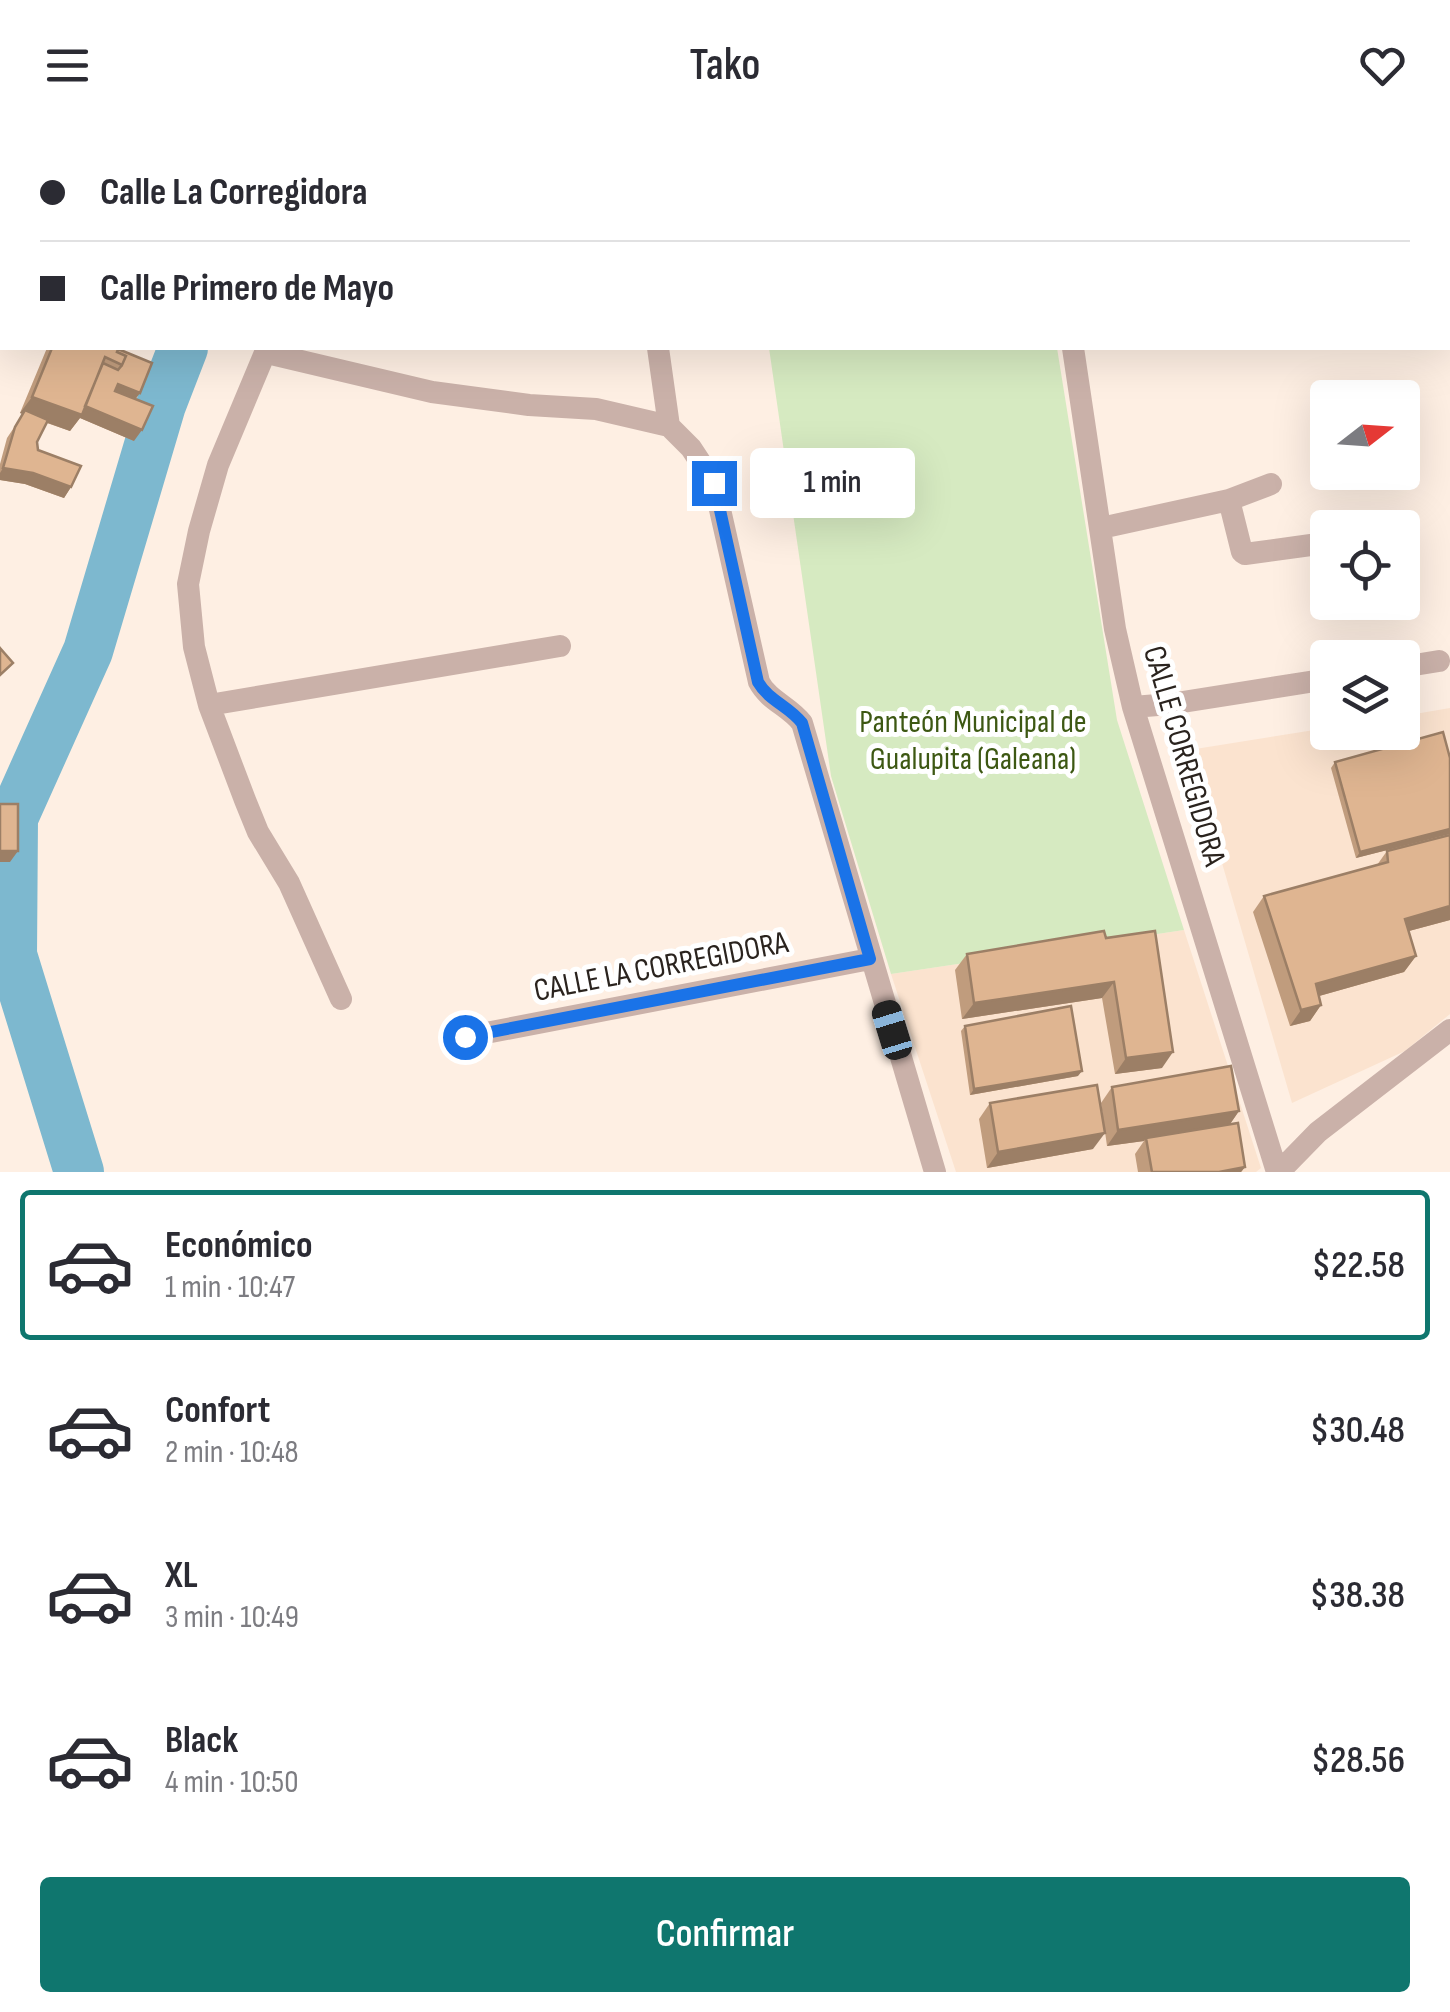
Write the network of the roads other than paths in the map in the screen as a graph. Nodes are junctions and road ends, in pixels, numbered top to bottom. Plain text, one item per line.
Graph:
1 (267, 350) edge
2 (658, 350) edge
3 (1073, 350) edge
4 (669, 426) junction
5 (1271, 484) dead end
6 (1229, 500) junction
7 (1101, 528) junction
8 (1310, 545) edge
9 (560, 646) dead end
10 (1439, 662) dead end
11 (1420, 665) edge
12 (1310, 682) edge
13 (209, 705) junction
14 (1133, 707) junction
15 (870, 959) junction
16 (341, 1000) dead end
17 (1450, 1030) edge
18 (465, 1037) dead end
19 (936, 1172) edge
20 (1278, 1172) edge

1 - 4 street
1 - 13 street
2 - 4 street
3 - 7 street, CALLE CORREGIDORA
4 - 15 street
5 - 6 street
6 - 7 street
6 - 8 street
7 - 14 street, CALLE CORREGIDORA
9 - 13 street
10 - 11 street
12 - 14 street
13 - 16 street
14 - 20 street, CALLE CORREGIDORA
15 - 18 street, CALLE LA CORREGIDORA
15 - 19 street
17 - 20 street

